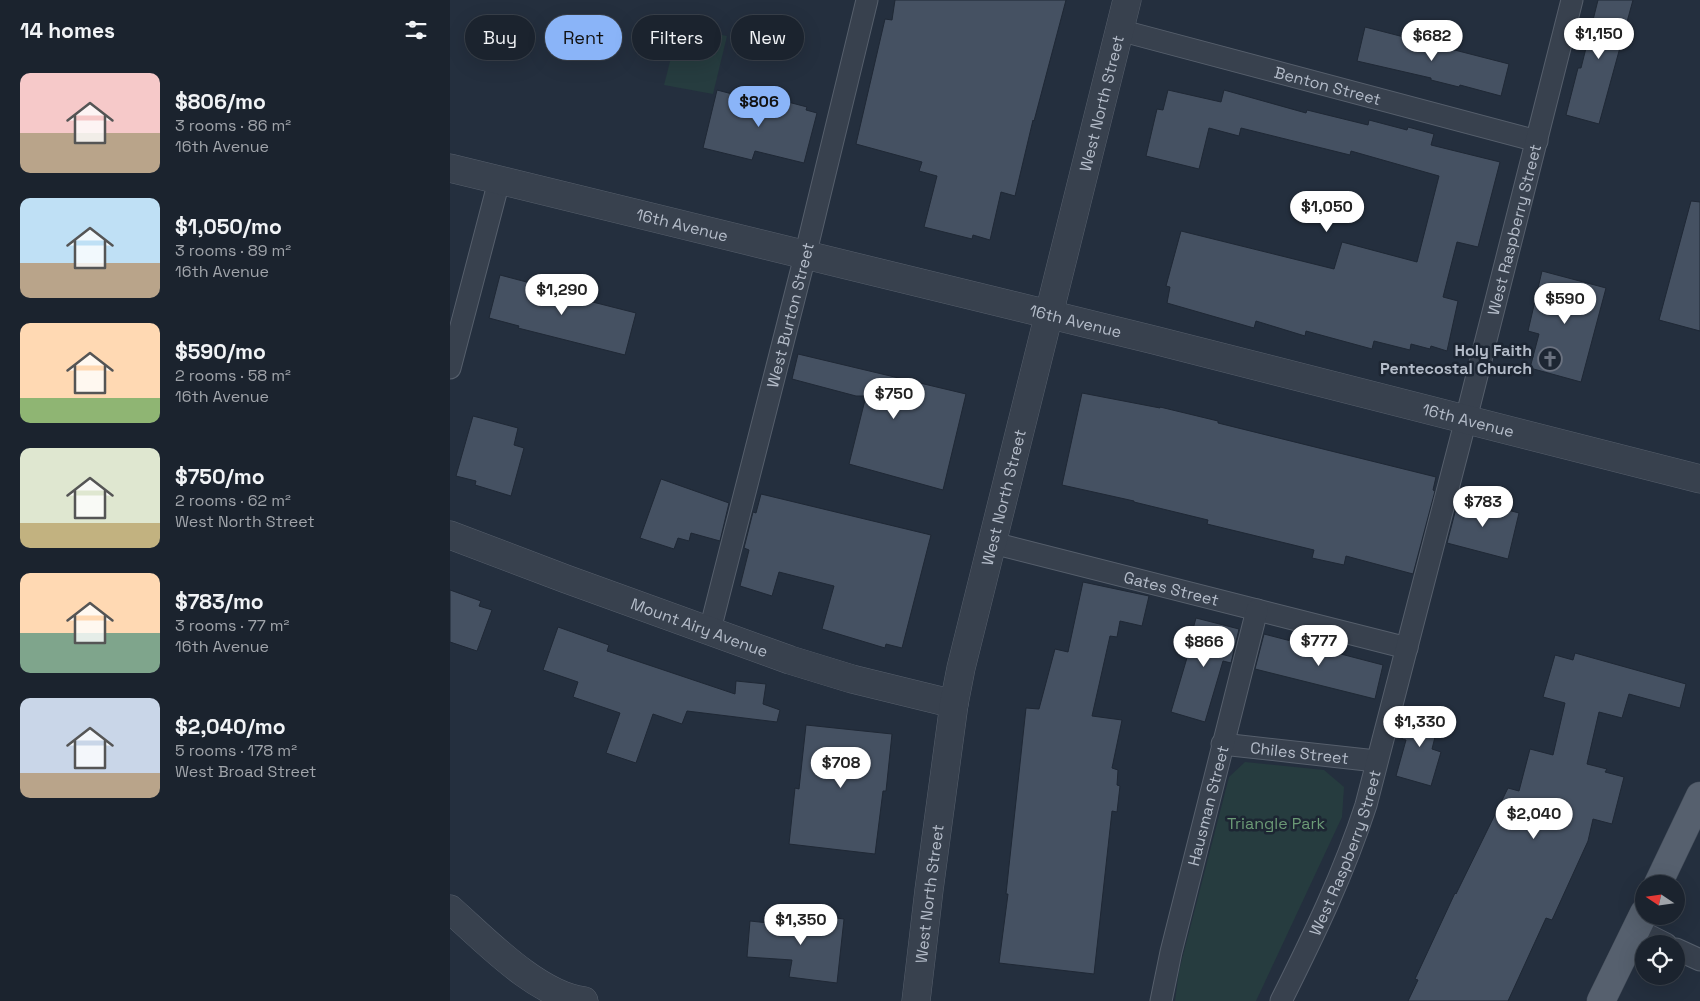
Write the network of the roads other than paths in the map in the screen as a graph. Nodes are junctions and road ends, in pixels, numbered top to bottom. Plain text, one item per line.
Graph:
1 (867, 0) edge
2 (1127, 0) edge
3 (1572, 0) edge
4 (1119, 30) junction
5 (1537, 141) junction
6 (450, 168) edge
7 (500, 181) junction
8 (805, 256) junction
9 (1049, 314) junction
10 (450, 368) edge
11 (1466, 419) junction
12 (1700, 479) edge
13 (450, 535) edge
14 (992, 543) junction
15 (1257, 610) junction
16 (710, 630) junction
17 (1407, 648) junction
18 (954, 704) junction
19 (1222, 744) junction
20 (1376, 762) junction
21 (1700, 796) edge
22 (1662, 875) edge
23 (450, 909) edge
24 (1638, 925) edge
25 (1645, 925) edge
26 (1656, 935) edge
27 (1685, 953) edge
28 (1700, 960) edge
29 (529, 978) junction
30 (547, 1001) edge
31 (584, 1001) edge
32 (916, 1001) edge
33 (1161, 1001) edge
34 (1281, 1001) edge
35 (1601, 1001) edge

1 - 8 lane, West Burton Street
2 - 4 street, West North Street
3 - 5 lane, West Raspberry Street
4 - 5 lane, Benton Street
4 - 9 street, West North Street
5 - 11 lane, West Raspberry Street
6 - 7 street, 16th Avenue
7 - 8 street, 16th Avenue
7 - 10 lane
8 - 9 street, 16th Avenue
8 - 16 lane, West Burton Street
9 - 11 street, 16th Avenue
9 - 14 street, West North Street
11 - 12 street, 16th Avenue
11 - 17 lane, West Raspberry Street
13 - 16 street, Mount Airy Avenue
14 - 15 lane, Gates Street
14 - 18 street, West North Street
15 - 17 lane, Gates Street
15 - 19 lane, Hausman Street
16 - 18 street, Mount Airy Avenue
17 - 20 lane, West Raspberry Street
18 - 32 street, West North Street
19 - 20 lane, Chiles Street
19 - 33 lane, Hausman Street
20 - 34 lane, West Raspberry Street
21 - 22 main road
23 - 29 street
24 - 35 main road
25 - 26 lane
27 - 28 lane
29 - 30 lane
29 - 31 street

